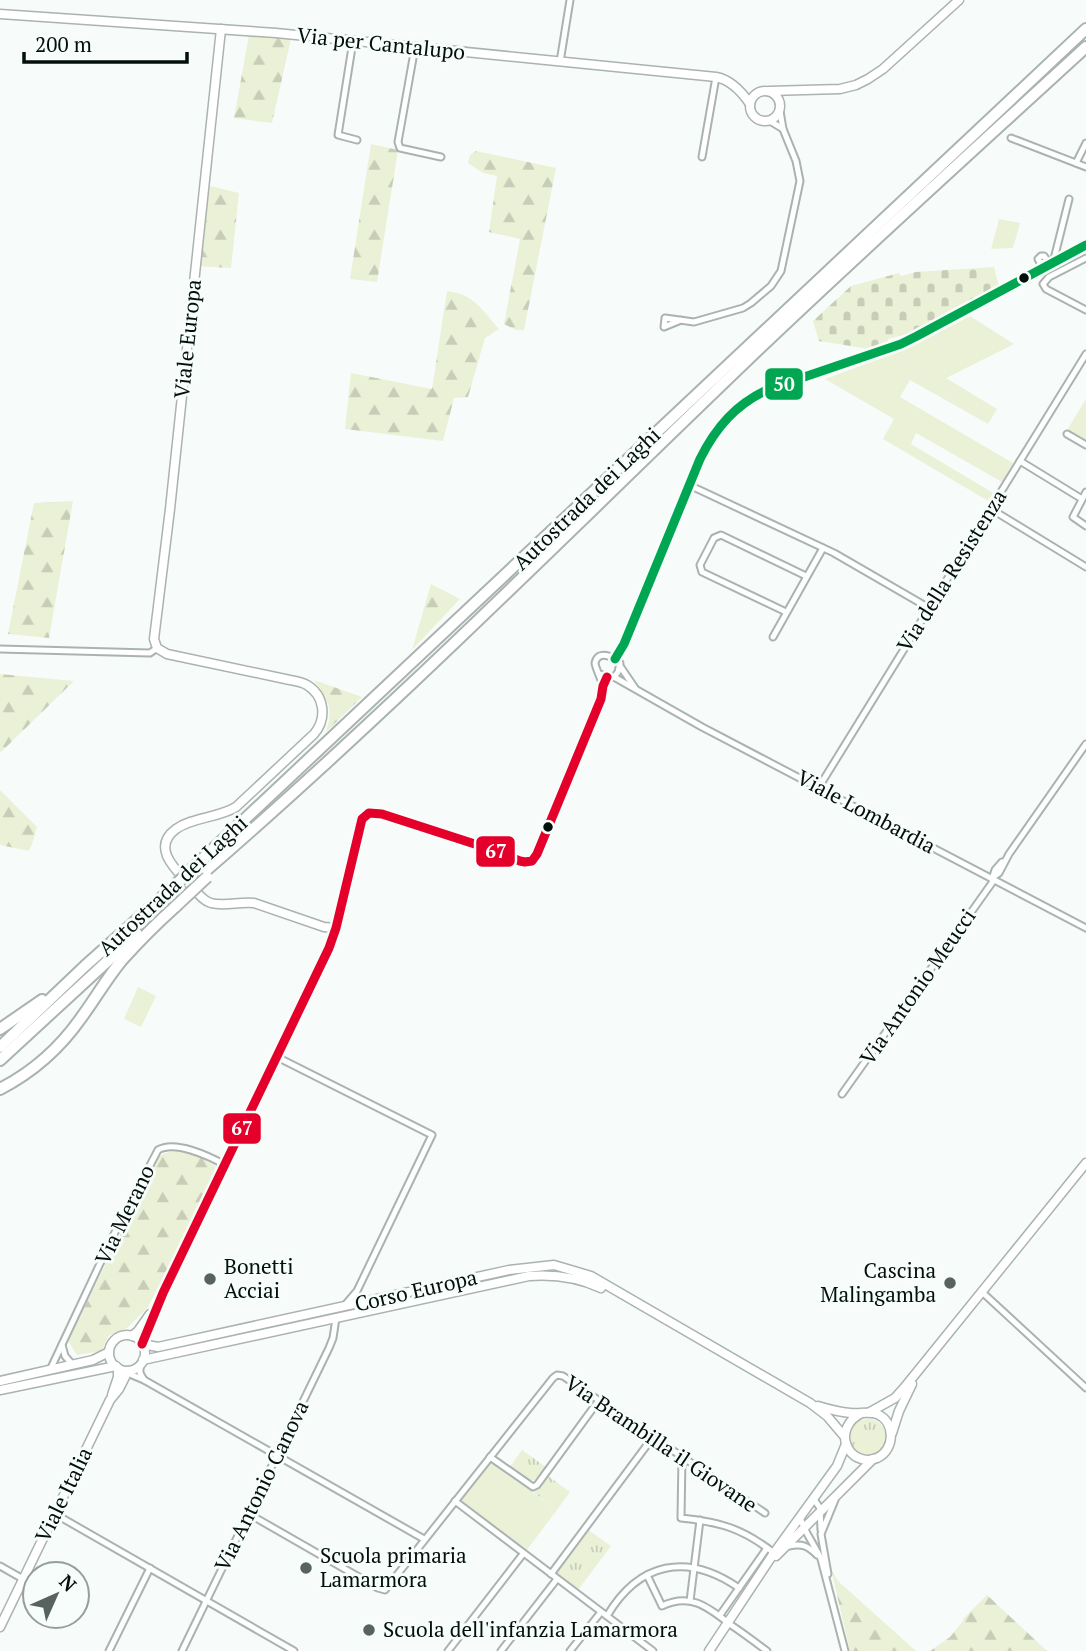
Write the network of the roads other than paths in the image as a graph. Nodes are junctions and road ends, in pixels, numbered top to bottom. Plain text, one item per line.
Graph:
1 (570, 0) edge
2 (959, 0) edge
3 (0, 14) edge
4 (221, 29) junction
5 (1086, 29) edge
6 (353, 41) junction
7 (415, 47) junction
8 (1086, 47) edge
9 (559, 62) junction
10 (716, 77) junction
11 (788, 90) junction
12 (769, 91) junction
13 (743, 94) junction
14 (755, 94) junction
15 (750, 104) junction
16 (780, 108) junction
17 (770, 121) junction
18 (783, 129) junction
19 (1011, 138) dead end
20 (357, 140) dead end
21 (1086, 142) edge
22 (441, 157) dead end
23 (702, 158) dead end
24 (1076, 163) junction
25 (1086, 167) edge
26 (1069, 200) dead end
27 (1086, 245) edge
28 (1086, 258) edge
29 (1050, 260) junction
30 (1042, 265) junction
31 (1086, 310) edge
32 (681, 320) dead end
33 (1086, 354) edge
34 (1067, 434) dead end
35 (1086, 445) edge
36 (1020, 461) junction
37 (689, 485) junction
38 (1086, 492) edge
39 (1082, 499) junction
40 (991, 509) junction
41 (1086, 526) edge
42 (823, 548) junction
43 (1086, 567) edge
44 (806, 576) junction
45 (929, 608) junction
46 (786, 612) junction
47 (773, 637) dead end
48 (158, 648) junction
49 (0, 649) edge
50 (619, 662) junction
51 (600, 674) junction
52 (611, 677) junction
53 (603, 686) junction
54 (645, 696) junction
55 (1086, 744) edge
56 (819, 788) junction
57 (202, 872) junction
58 (993, 879) junction
59 (172, 900) junction
60 (336, 928) junction
61 (1086, 928) edge
62 (85, 966) junction
63 (0, 1029) edge
64 (0, 1047) edge
65 (277, 1056) junction
66 (0, 1060) edge
67 (0, 1089) edge
68 (842, 1094) dead end
69 (1086, 1163) edge
70 (225, 1165) junction
71 (982, 1292) junction
72 (163, 1293) junction
73 (343, 1307) junction
74 (336, 1318) junction
75 (678, 1327) junction
76 (132, 1336) junction
77 (142, 1344) junction
78 (62, 1345) junction
79 (109, 1352) junction
80 (142, 1362) junction
81 (72, 1364) junction
82 (117, 1367) junction
83 (50, 1370) junction
84 (128, 1371) junction
85 (918, 1372) junction
86 (144, 1380) junction
87 (0, 1381) edge
88 (1086, 1388) edge
89 (0, 1390) edge
90 (110, 1400) junction
91 (599, 1401) junction
92 (810, 1403) junction
93 (866, 1413) junction
94 (891, 1435) junction
95 (653, 1437) junction
96 (845, 1440) junction
97 (276, 1456) junction
98 (490, 1457) junction
99 (682, 1457) junction
100 (873, 1459) junction
101 (837, 1496) junction
102 (813, 1498) junction
103 (455, 1501) junction
104 (765, 1513) dead end
105 (820, 1513) junction
106 (55, 1514) junction
107 (250, 1514) junction
108 (800, 1516) junction
109 (700, 1520) junction
110 (805, 1528) junction
111 (821, 1534) junction
112 (424, 1539) junction
113 (786, 1546) junction
114 (770, 1550) junction
115 (523, 1554) junction
116 (821, 1559) junction
117 (32, 1560) edge
118 (0, 1566) edge
119 (693, 1567) junction
120 (764, 1567) junction
121 (150, 1569) junction
122 (551, 1574) junction
123 (647, 1575) junction
124 (21, 1578) edge
125 (557, 1579) junction
126 (21, 1583) edge
127 (738, 1588) junction
128 (206, 1601) junction
129 (690, 1601) junction
130 (834, 1608) junction
131 (601, 1612) junction
132 (720, 1615) junction
133 (607, 1616) junction
134 (728, 1622) junction
135 (0, 1627) edge
136 (645, 1649) edge
137 (109, 1651) edge
138 (182, 1651) edge
139 (295, 1651) edge
140 (448, 1651) edge
141 (501, 1651) edge
142 (570, 1651) edge
143 (653, 1651) edge
144 (709, 1651) edge
145 (767, 1651) edge
146 (845, 1651) edge

1 - 9 street
2 - 11 street
3 - 4 street, Via per Cantalupo
4 - 6 street, Via per Cantalupo
4 - 48 street, Viale Europa
5 - 57 highway, Autostrada dei Laghi
6 - 7 street, Via per Cantalupo
6 - 20 street
7 - 9 street, Via per Cantalupo
7 - 22 street
8 - 57 highway, Autostrada dei Laghi
9 - 10 street, Via per Cantalupo
10 - 13 street, Via per Cantalupo
10 - 23 street
11 - 12 street
11 - 16 street
12 - 14 street
12 - 16 street
13 - 14 street
13 - 15 street
14 - 15 street
15 - 17 street
16 - 17 street
16 - 18 street
17 - 18 street
18 - 32 street
19 - 24 street
21 - 24 street
24 - 25 street
26 - 29 street
27 - 29 street
28 - 31 street
29 - 30 street
29 - 30 street
30 - 37 street
33 - 36 street, Via della Resistenza
34 - 35 street
36 - 39 street
36 - 40 street, Via della Resistenza
37 - 42 street
37 - 50 street
38 - 39 street
39 - 41 street
40 - 43 street
40 - 45 street, Via della Resistenza
42 - 44 street
42 - 45 street
44 - 46 street
44 - 46 street
45 - 56 street, Via della Resistenza
46 - 47 street
48 - 49 street
48 - 60 street
50 - 51 street
50 - 52 street
50 - 54 street
51 - 52 street
51 - 53 street
52 - 53 street
52 - 54 street, Viale Lombardia
53 - 60 street
54 - 56 street, Viale Lombardia
55 - 58 street, Via Antonio Meucci
56 - 58 street, Viale Lombardia
57 - 59 highway, Autostrada dei Laghi, bridge
57 - 59 highway, bridge
58 - 61 street, Viale Lombardia
58 - 68 street, Via Antonio Meucci
59 - 62 highway, Autostrada dei Laghi
59 - 66 highway
59 - 67 highway
60 - 65 street
62 - 63 highway
62 - 64 highway
65 - 70 street
65 - 73 street
69 - 71 street
70 - 72 street
70 - 78 street, Via Merano
71 - 85 street
71 - 88 street
72 - 76 street
72 - 77 street
73 - 75 street, Corso Europa
73 - 77 street, Corso Europa
74 - 75 street, Corso Europa
74 - 80 street, Corso Europa
74 - 97 street, Via Antonio Canova
75 - 92 street, Corso Europa
76 - 77 street
76 - 79 street
77 - 80 street
78 - 81 street
78 - 83 street, Via Merano
79 - 81 street
79 - 82 street
80 - 84 street
80 - 86 street
81 - 83 street
82 - 84 street
82 - 89 street
82 - 90 street, Viale Italia
83 - 87 street
84 - 86 street
84 - 90 street, Viale Italia
85 - 93 street
85 - 94 street
86 - 97 street
90 - 106 street, Viale Italia
91 - 95 street, Via Brambilla il Giovane
91 - 98 street, Via Brambilla il Giovane
91 - 98 street
92 - 93 street, Corso Europa
92 - 96 street, Corso Europa
93 - 94 street
93 - 96 street
94 - 100 street
95 - 99 street, Via Brambilla il Giovane
95 - 122 street
96 - 100 street
96 - 102 street
97 - 107 street, Via Antonio Canova
97 - 112 street
98 - 103 street
99 - 104 street, Via Brambilla il Giovane
99 - 109 street
100 - 101 street
101 - 105 street
101 - 111 street
102 - 105 street
102 - 108 street
103 - 112 street
103 - 115 street
105 - 110 street
105 - 111 street
106 - 117 street, Viale Italia
106 - 121 street
107 - 112 street
107 - 128 street, Via Antonio Canova
108 - 110 street
108 - 114 street
109 - 114 street
109 - 119 street
110 - 113 street
110 - 116 street
111 - 130 street
113 - 116 street
113 - 120 street
114 - 120 street
114 - 127 street
115 - 122 street
115 - 140 street
116 - 130 street
118 - 124 street
119 - 123 street
119 - 127 street
119 - 129 street
120 - 134 street
121 - 128 street
121 - 137 street
122 - 125 street
123 - 129 street
123 - 133 street
125 - 131 street
125 - 141 street
126 - 135 street, Viale Italia
127 - 132 street
128 - 138 street, Via Antonio Canova
128 - 139 street
129 - 132 street
130 - 146 street
131 - 133 street
131 - 142 street
132 - 134 street
133 - 136 street
134 - 144 street
134 - 145 street
136 - 143 street

